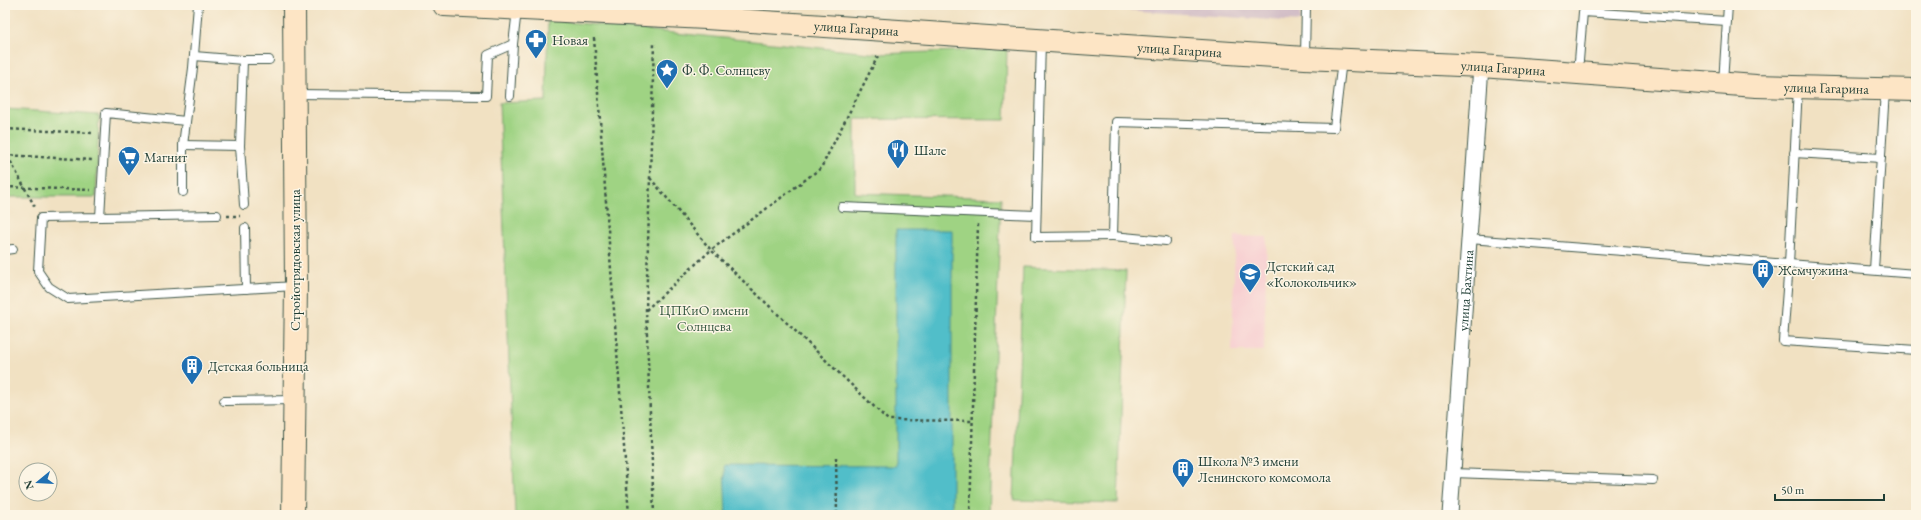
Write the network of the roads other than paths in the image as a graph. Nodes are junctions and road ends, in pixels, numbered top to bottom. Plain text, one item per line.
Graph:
1 (198, 5) edge
2 (294, 5) edge
3 (444, 5) edge
4 (1306, 5) edge
5 (1728, 5) edge
6 (517, 9) junction
7 (587, 9) edge
8 (1583, 9) edge
9 (1727, 21) junction
10 (1040, 41) junction
11 (513, 44) junction
12 (194, 56) junction
13 (1305, 58) junction
14 (243, 60) junction
15 (270, 60) dead end
16 (1342, 60) junction
17 (1481, 66) junction
18 (1578, 73) junction
19 (1723, 84) junction
20 (1798, 87) junction
21 (1885, 89) junction
22 (1916, 90) edge
23 (294, 94) junction
24 (510, 96) dead end
25 (186, 121) junction
26 (183, 145) junction
27 (240, 146) junction
28 (1794, 153) junction
29 (1881, 158) junction
30 (183, 192) dead end
31 (244, 205) dead end
32 (842, 207) dead end
33 (216, 215) road end
34 (1036, 215) junction
35 (100, 217) junction
36 (245, 228) dead end
37 (1113, 236) junction
38 (1469, 239) junction
39 (1166, 241) dead end
40 (1789, 264) junction
41 (1874, 270) junction
42 (1916, 274) edge
43 (296, 286) junction
44 (246, 289) junction
45 (1916, 350) edge
46 (295, 400) junction
47 (224, 401) dead end
48 (1453, 473) junction
49 (1653, 480) dead end
50 (293, 515) edge
51 (1450, 515) edge

1 - 12 lane
2 - 23 main road, Стройотрядовская улица
3 - 6 main road, улица Гагарина
4 - 13 lane
5 - 9 lane
6 - 7 main road, улица Гагарина
6 - 11 lane
7 - 10 main road, улица Гагарина
8 - 9 lane
8 - 18 lane
9 - 19 lane
10 - 13 main road, улица Гагарина
10 - 34 lane
11 - 23 lane
11 - 24 lane
12 - 14 lane
12 - 25 lane
13 - 16 main road, улица Гагарина
14 - 15 lane
14 - 27 lane
16 - 17 main road, улица Гагарина
16 - 37 lane
17 - 18 main road, улица Гагарина
17 - 38 street, улица Бахтина
18 - 19 main road, улица Гагарина
19 - 20 main road, улица Гагарина
20 - 21 main road, улица Гагарина
20 - 28 lane
21 - 22 main road, улица Гагарина
21 - 29 lane
23 - 43 main road, Стройотрядовская улица
25 - 26 lane
25 - 35 lane
26 - 27 lane
26 - 30 lane
27 - 31 lane
28 - 29 lane
28 - 40 lane
29 - 41 lane
32 - 34 lane
33 - 35 lane
34 - 37 lane
35 - 44 lane
36 - 44 lane
37 - 39 lane
38 - 40 lane
38 - 48 street, улица Бахтина
40 - 41 lane
40 - 45 lane
41 - 42 lane
43 - 44 lane
43 - 46 main road, Стройотрядовская улица
46 - 47 lane
46 - 50 main road, Стройотрядовская улица
48 - 49 lane
48 - 51 street, улица Бахтина

